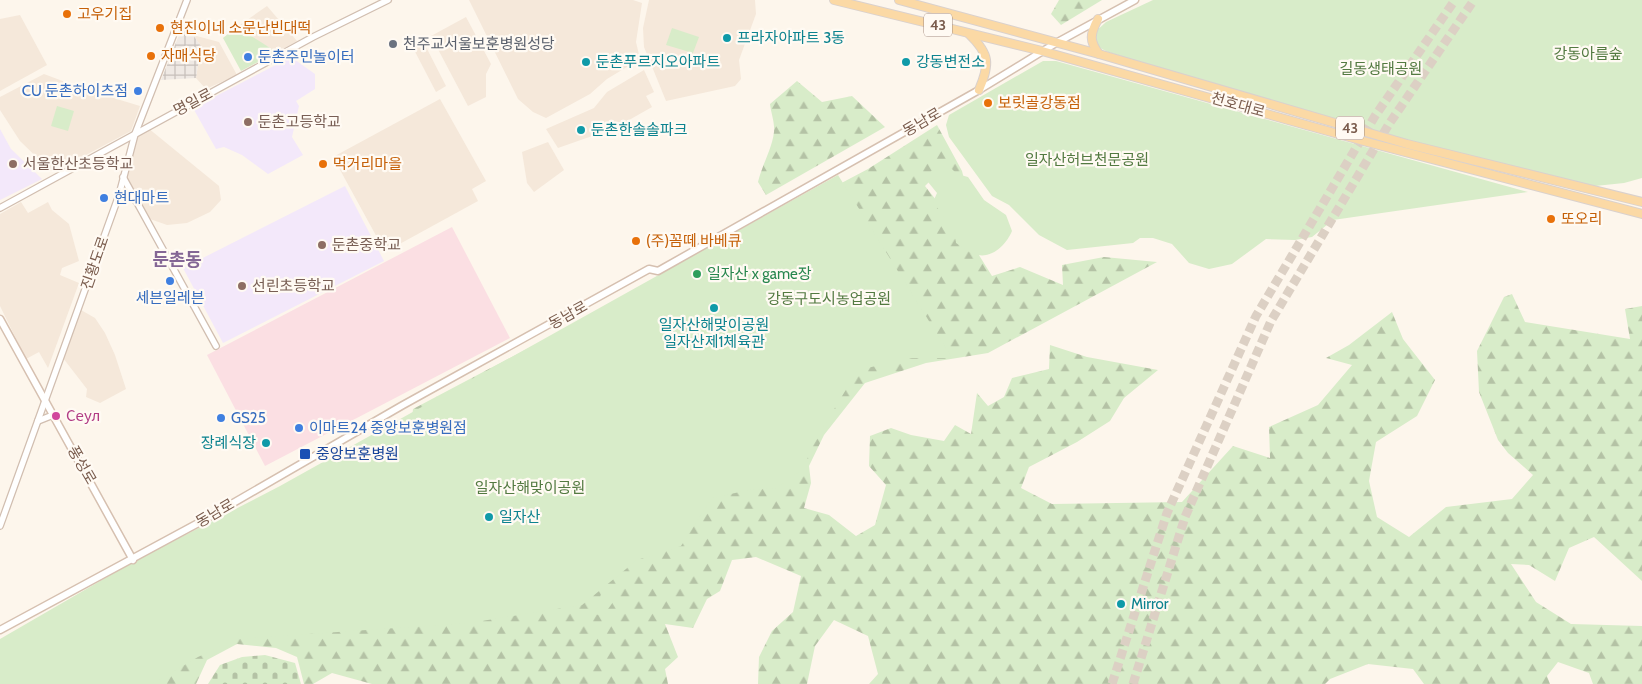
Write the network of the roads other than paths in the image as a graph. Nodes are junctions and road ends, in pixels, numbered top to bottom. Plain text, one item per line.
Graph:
1 (187, 0) edge
2 (388, 0) edge
3 (834, 0) edge
4 (899, 0) edge
5 (1135, 0) edge
6 (1098, 19) junction
7 (968, 32) junction
8 (1056, 43) junction
9 (1042, 51) junction
10 (1099, 54) junction
11 (979, 90) junction
12 (135, 134) junction
13 (123, 176) junction
14 (119, 195) junction
15 (1642, 202) edge
16 (140, 204) junction
17 (0, 208) edge
18 (1642, 214) edge
19 (0, 319) edge
20 (216, 346) dead end
21 (46, 403) junction
22 (53, 416) junction
23 (38, 421) junction
24 (0, 526) edge
25 (133, 560) junction
26 (0, 630) edge

1 - 12 street, 진황도로
2 - 12 street, 명일로
3 - 7 main road, 천호대로 / 43
4 - 8 main road, 천호대로 / 43
5 - 6 main road, 동남로
6 - 8 main road, 동남로
6 - 10 main road
7 - 9 main road, 천호대로 / 43
7 - 11 main road
8 - 9 main road, 동남로
8 - 10 main road, 천호대로 / 43
9 - 11 main road, 동남로
9 - 18 main road, 천호대로 / 43
10 - 15 main road, 천호대로 / 43
11 - 25 main road, 동남로
12 - 13 street, 진황도로
12 - 17 street, 명일로
13 - 14 street, 진황도로
13 - 16 street
14 - 16 street
14 - 21 street, 진황도로
16 - 20 street
19 - 21 main road, 풍성로
21 - 22 main road, 풍성로
21 - 23 street, 진황도로
22 - 23 street
22 - 25 main road, 풍성로
23 - 24 street, 진황도로
25 - 26 main road, 동남로

